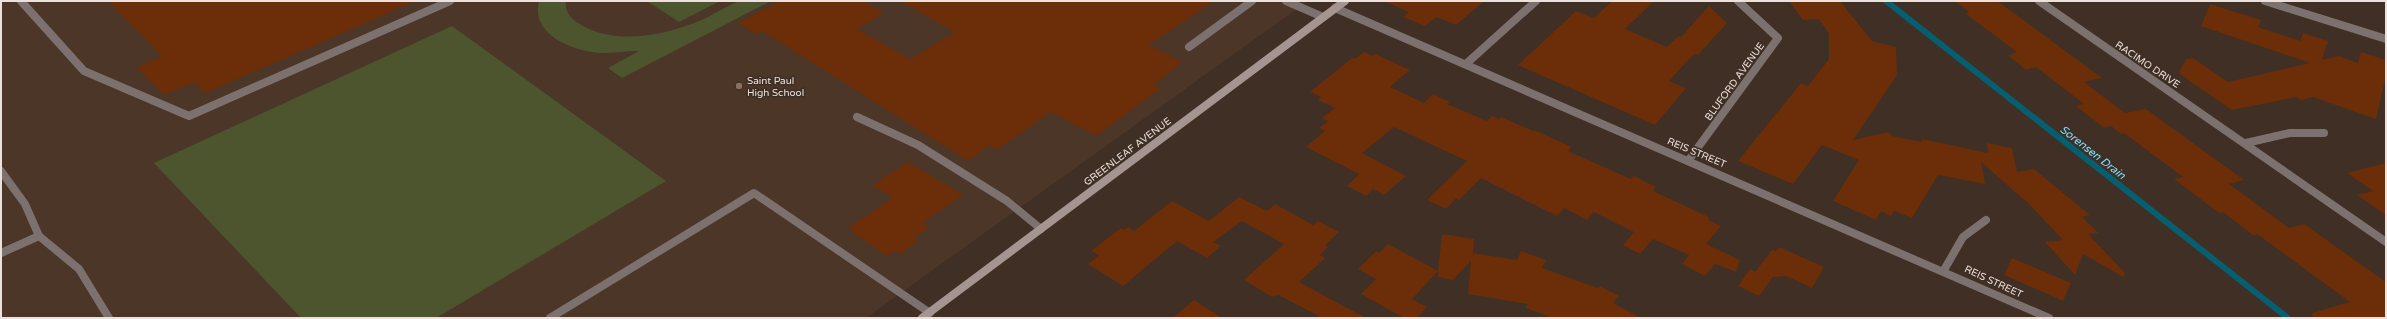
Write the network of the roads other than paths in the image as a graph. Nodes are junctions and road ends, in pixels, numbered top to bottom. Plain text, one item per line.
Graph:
1 (21, 1) edge
2 (450, 1) edge
3 (1252, 1) edge
4 (1286, 1) edge
5 (1345, 1) edge
6 (1536, 1) edge
7 (1738, 1) edge
8 (2039, 1) edge
9 (2265, 1) edge
10 (1335, 8) junction
11 (1323, 17) junction
12 (2386, 38) edge
13 (1188, 47) dead end
14 (1467, 63) junction
15 (857, 117) dead end
16 (2324, 133) dead end
17 (2246, 143) junction
18 (1688, 161) junction
19 (1, 171) edge
20 (1986, 220) dead end
21 (1041, 229) junction
22 (39, 236) junction
23 (2386, 242) edge
24 (1, 253) edge
25 (1944, 270) junction
26 (926, 315) edge
27 (109, 318) edge
28 (550, 318) edge
29 (2049, 318) edge

1 - 2 street
3 - 13 street
4 - 11 street
5 - 10 main road, GREENLEAF AVENUE
6 - 14 street
7 - 18 street, BLUFORD AVENUE
8 - 17 street, RACIMO DRIVE
9 - 12 street
10 - 11 main road, GREENLEAF AVENUE
10 - 14 street, REIS STREET
11 - 21 main road, GREENLEAF AVENUE
14 - 18 street, REIS STREET
15 - 21 street
16 - 17 street
17 - 23 street, RACIMO DRIVE
18 - 25 street, REIS STREET
19 - 22 street
20 - 25 street
21 - 26 main road, GREENLEAF AVENUE
22 - 24 street
22 - 27 street
25 - 29 street, REIS STREET
26 - 28 street

